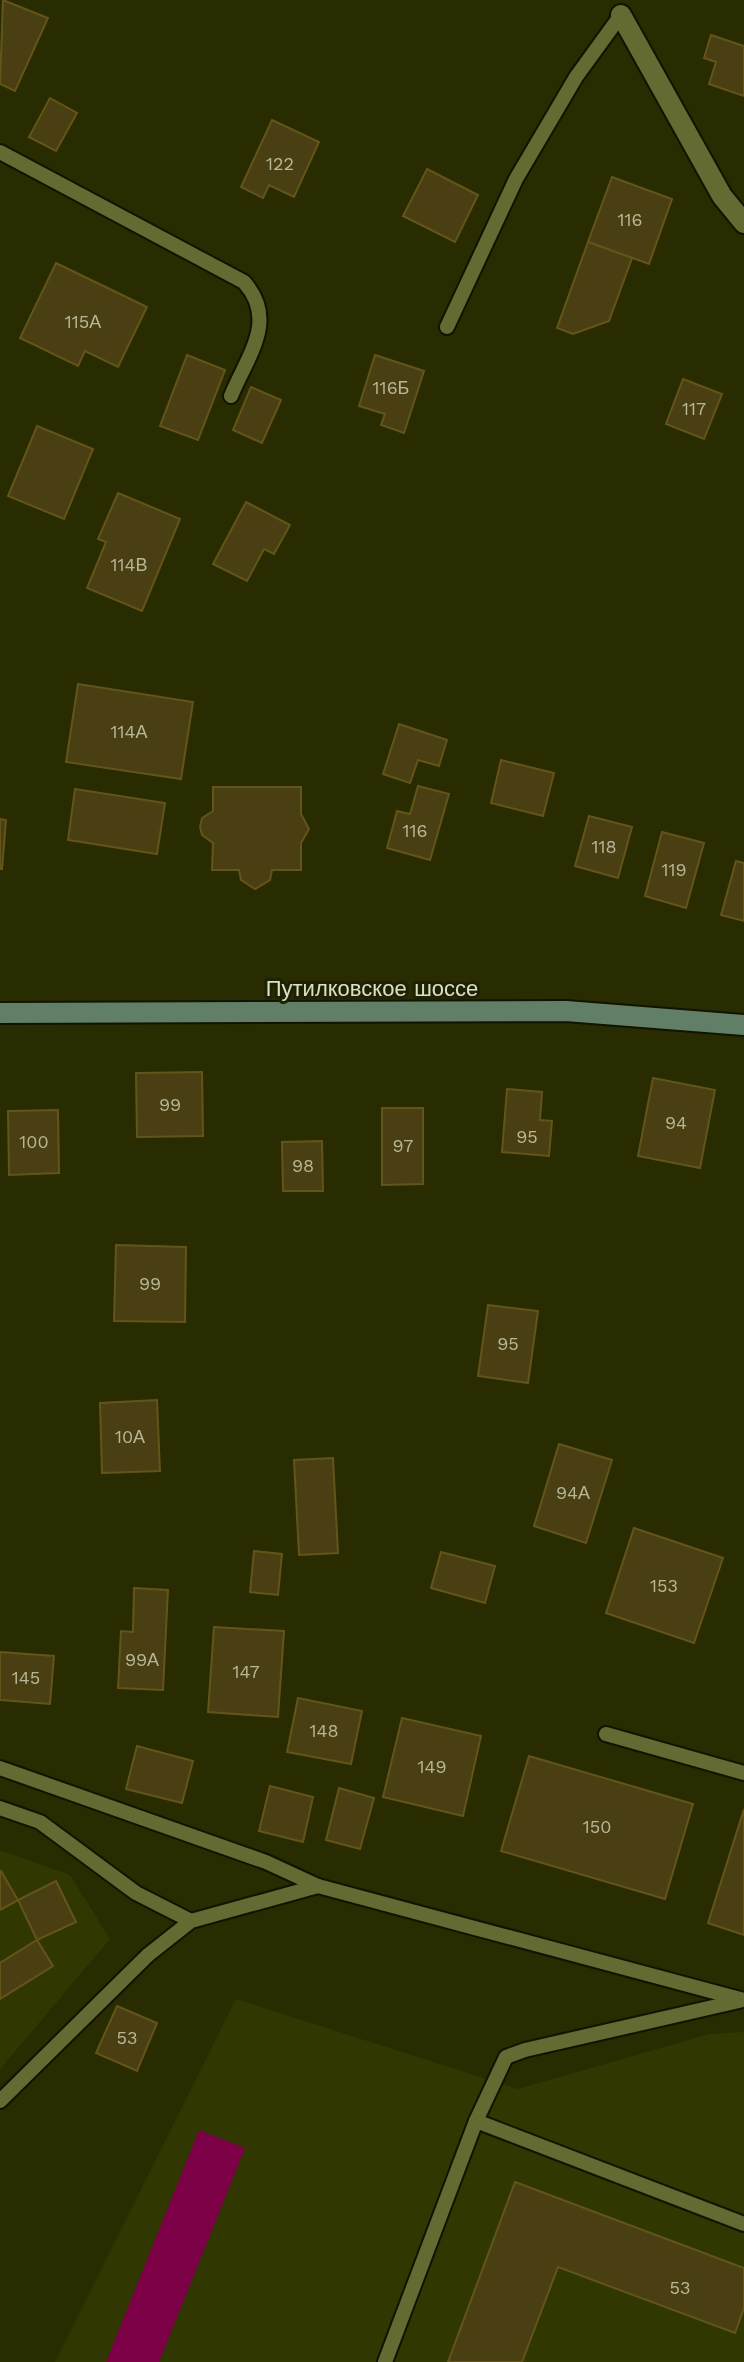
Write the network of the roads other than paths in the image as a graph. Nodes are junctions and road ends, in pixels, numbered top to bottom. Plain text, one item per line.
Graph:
1 (621, 15) joint
2 (0, 152) edge
3 (744, 223) edge
4 (447, 327) dead end
5 (231, 396) dead end
6 (0, 1013) edge
7 (744, 1025) edge
8 (606, 1734) dead end
9 (0, 1768) edge
10 (744, 1773) edge
11 (0, 1808) edge
12 (318, 1886) junction
13 (191, 1921) junction
14 (744, 2000) edge
15 (0, 2101) edge
16 (476, 2121) junction
17 (744, 2224) edge
18 (385, 2362) edge

1 - 3 street
1 - 4 lane
2 - 5 lane
6 - 7 main road, Путилковское шоссе
8 - 10 lane
9 - 12 lane
11 - 13 lane
12 - 13 lane
12 - 14 lane
13 - 15 lane
14 - 16 lane
16 - 17 lane
16 - 18 lane

